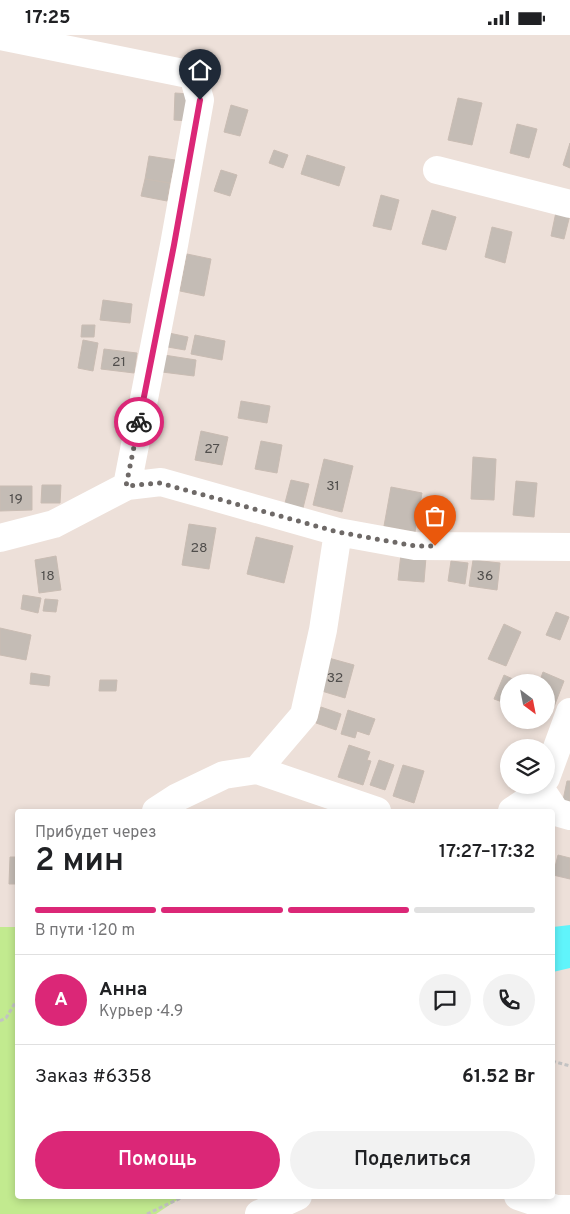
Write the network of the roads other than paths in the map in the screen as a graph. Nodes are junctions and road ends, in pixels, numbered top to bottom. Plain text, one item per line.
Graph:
1 (0, 37) edge
2 (436, 170) dead end
3 (570, 204) edge
4 (126, 486) junction
5 (338, 532) junction
6 (0, 538) edge
7 (570, 547) edge
8 (570, 712) edge
9 (555, 754) edge
10 (257, 770) junction
11 (532, 794) edge
12 (548, 794) edge
13 (159, 809) edge
14 (371, 809) edge
15 (514, 809) edge
16 (555, 809) edge
17 (555, 810) edge
18 (570, 816) edge
19 (292, 1199) edge
20 (527, 1199) edge
21 (570, 1209) edge
22 (259, 1214) edge

1 - 4 street
2 - 3 street
4 - 5 street
4 - 6 street
5 - 7 street
5 - 10 street
8 - 9 street
10 - 13 street
10 - 14 street
11 - 15 street
12 - 16 street
17 - 18 street
19 - 22 street
20 - 21 street

